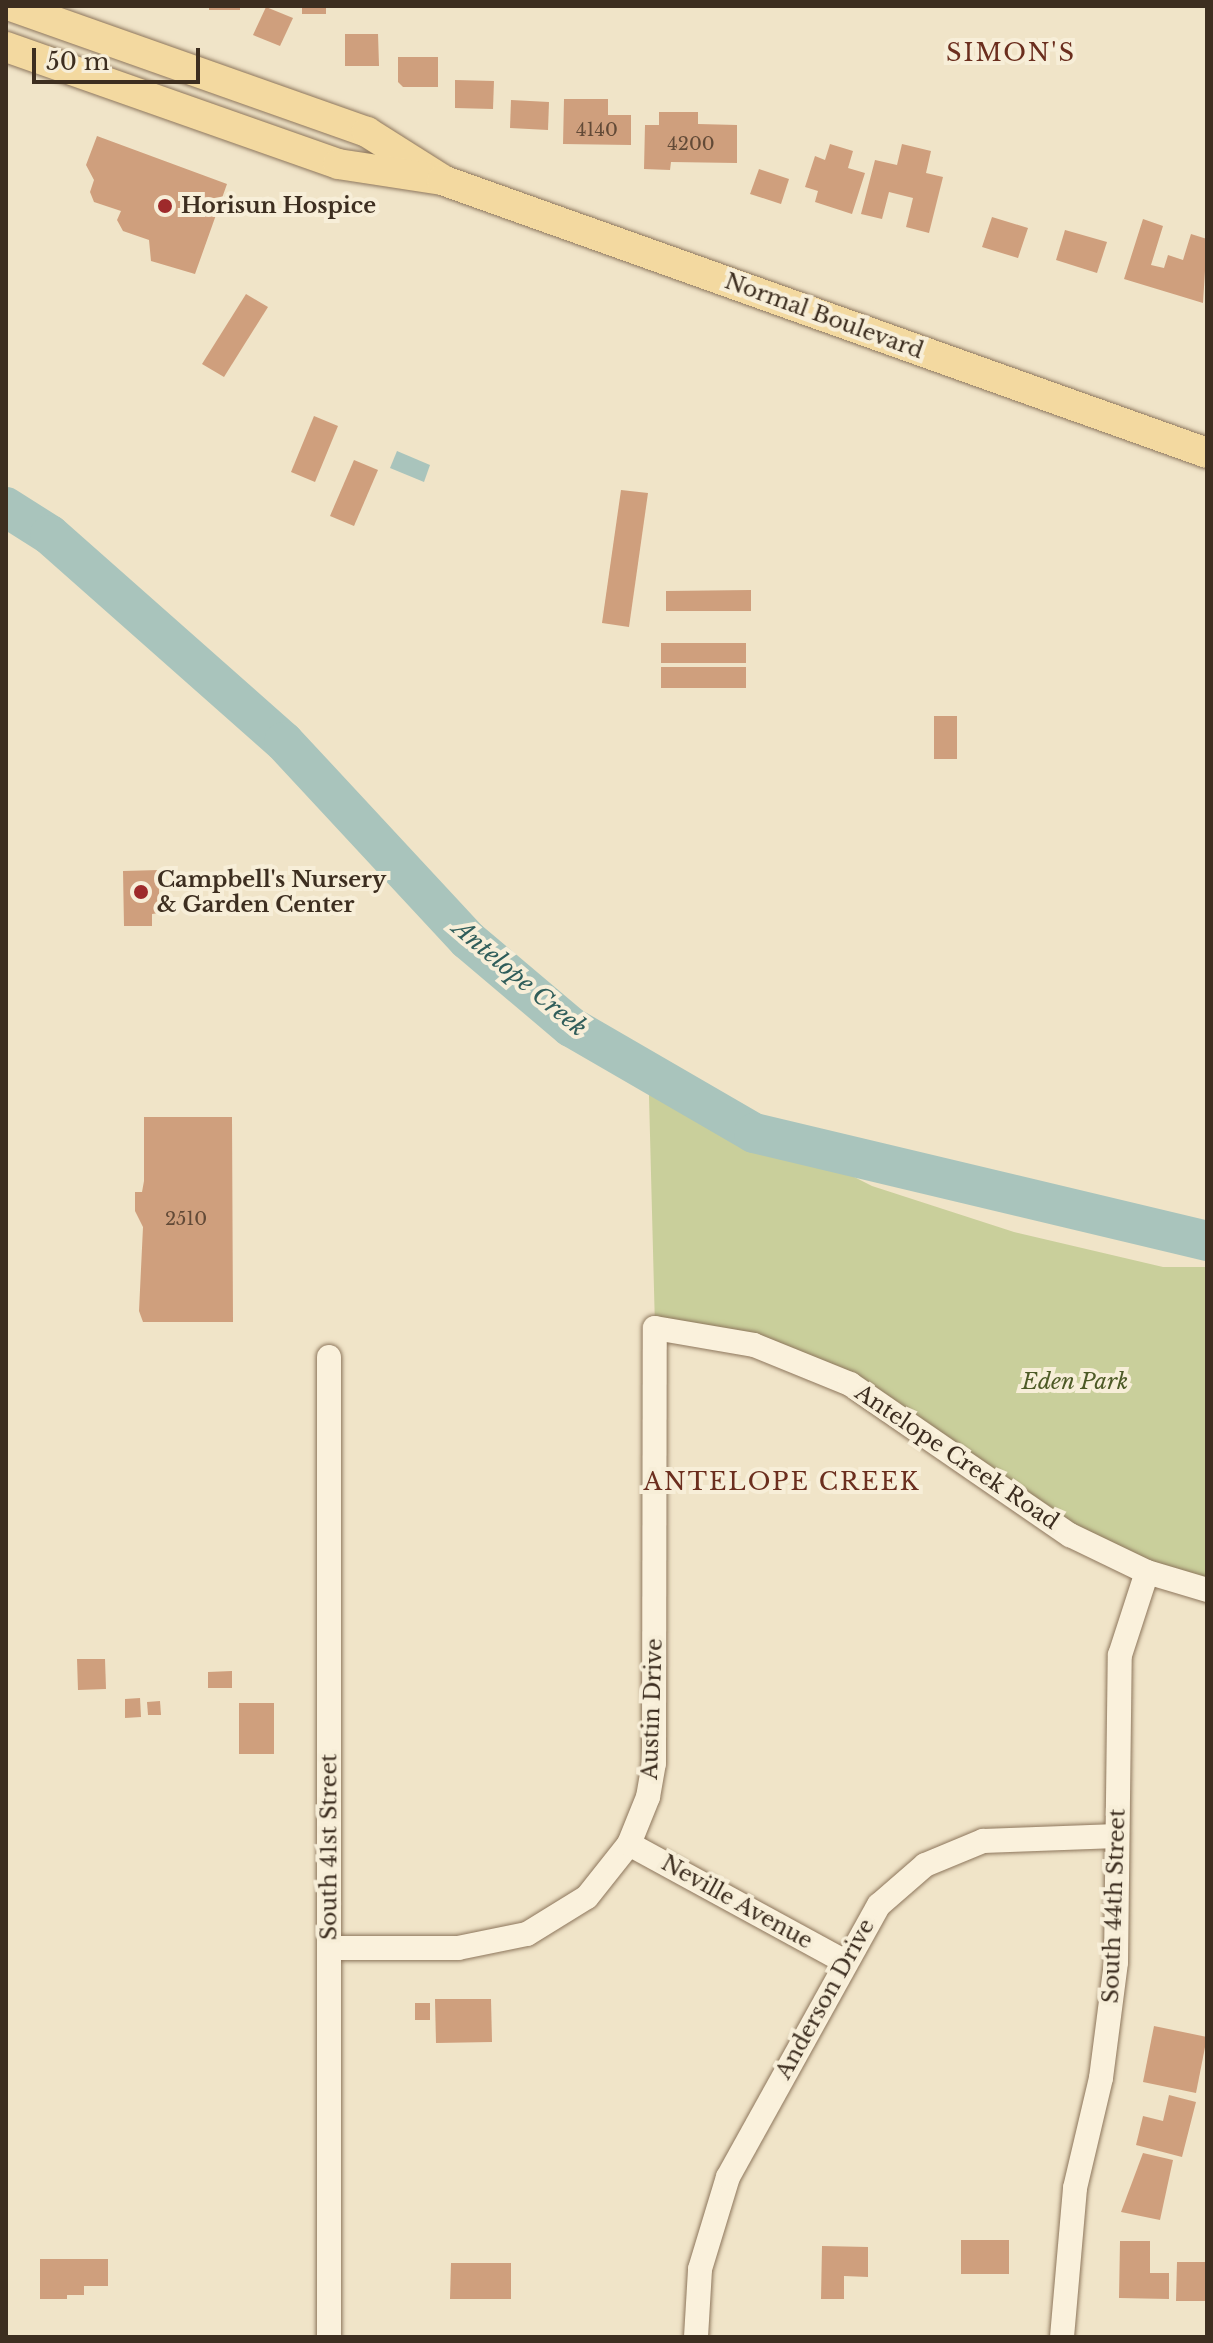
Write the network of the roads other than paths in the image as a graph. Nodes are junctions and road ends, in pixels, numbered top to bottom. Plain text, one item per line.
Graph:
1 (11, 6) edge
2 (6, 47) edge
3 (442, 180) junction
4 (1207, 453) edge
5 (655, 1328) joint
6 (329, 1357) dead end
7 (1147, 1572) junction
8 (1207, 1590) edge
9 (1117, 1836) junction
10 (629, 1844) junction
11 (329, 1948) junction
12 (844, 1961) junction
13 (329, 2337) edge
14 (696, 2337) edge
15 (1062, 2337) edge

1 - 3 main road, Normal Boulevard
2 - 3 main road, Normal Boulevard
3 - 4 main road, Normal Boulevard
5 - 7 street, Antelope Creek Road
5 - 10 street, Austin Drive
6 - 11 street, South 41st Street
7 - 8 street, Antelope Creek Road
7 - 9 street, South 44th Street
9 - 12 street, Anderson Drive
9 - 15 street, South 44th Street
10 - 11 street, Austin Drive
10 - 12 street, Neville Avenue
11 - 13 street, South 41st Street
12 - 14 street, Anderson Drive

